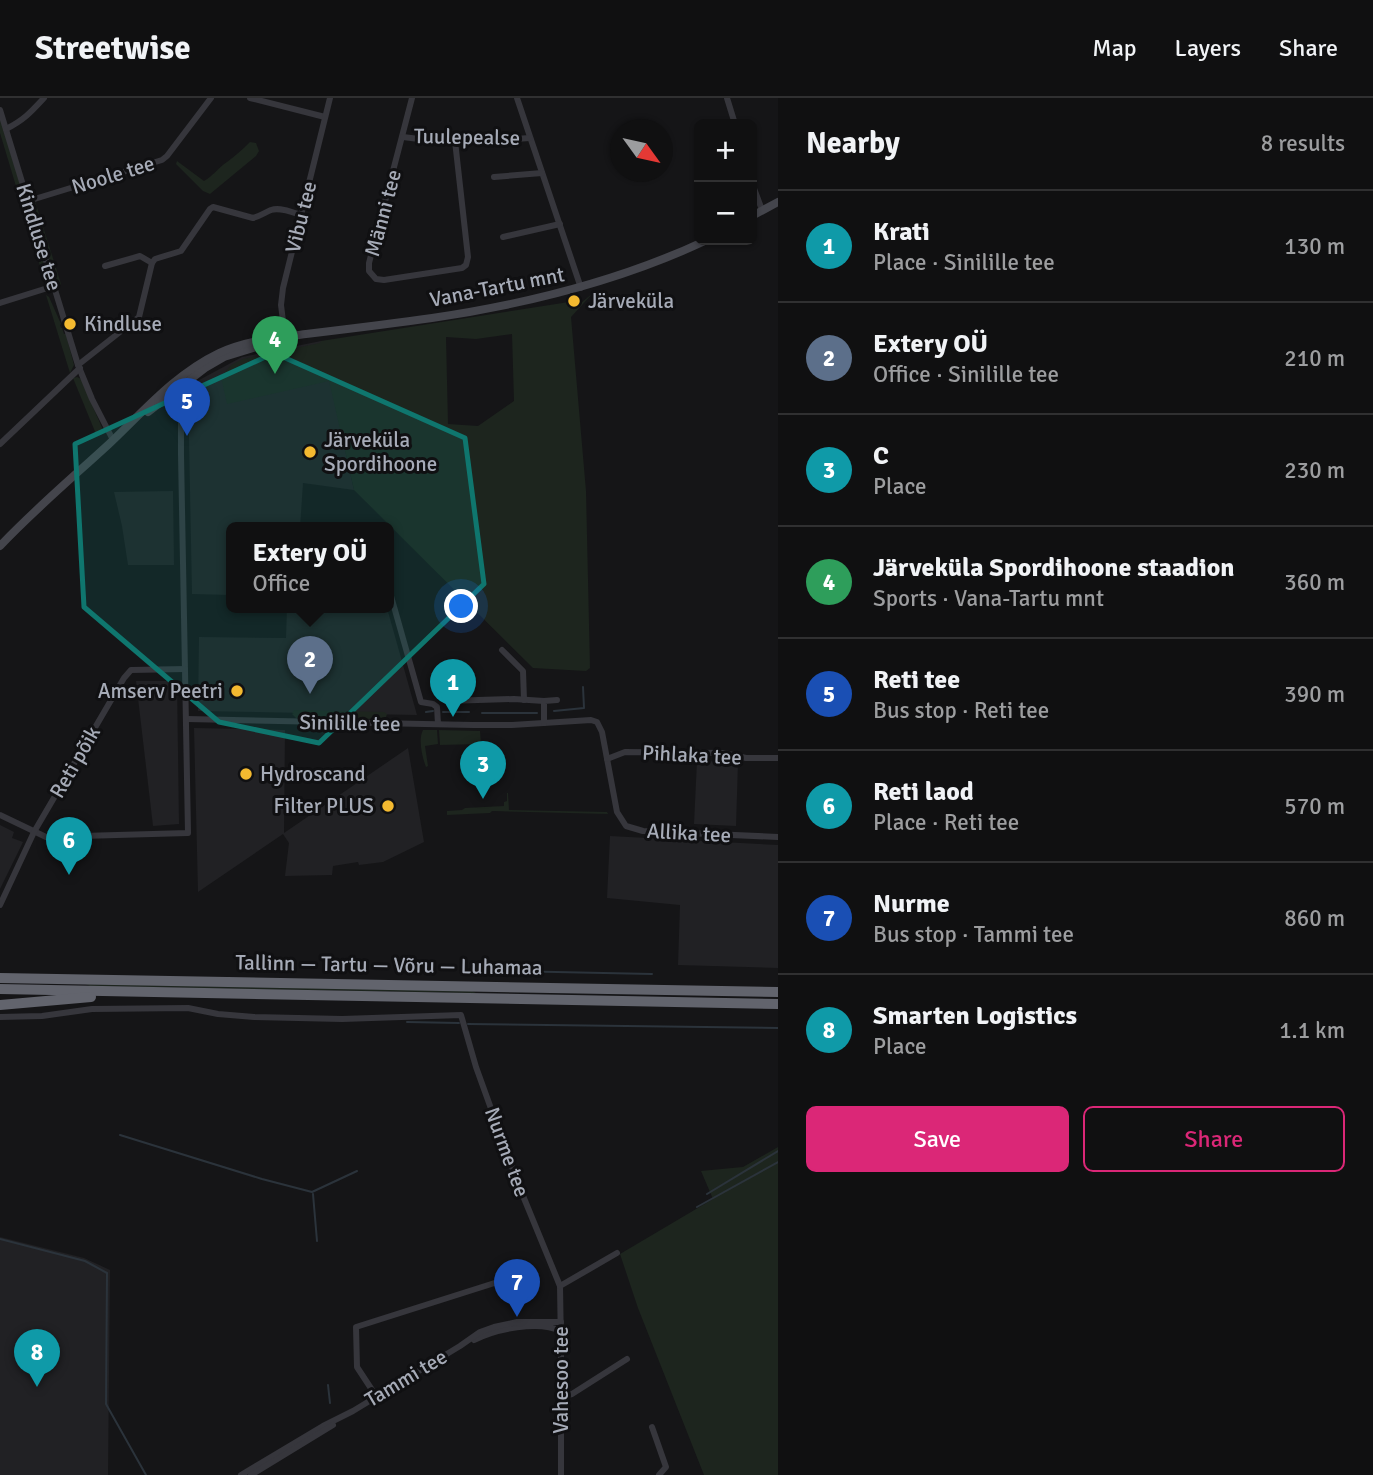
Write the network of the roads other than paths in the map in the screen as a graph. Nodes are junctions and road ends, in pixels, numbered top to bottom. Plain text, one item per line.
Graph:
1 (44, 98) edge
2 (211, 98) edge
3 (250, 98) edge
4 (330, 98) edge
5 (412, 98) edge
6 (517, 98) edge
7 (727, 98) edge
8 (0, 110) edge
9 (325, 117) junction
10 (733, 119) edge
11 (6, 129) junction
12 (403, 136) junction
13 (530, 138) junction
14 (455, 141) junction
15 (542, 173) junction
16 (494, 177) dead end
17 (757, 197) edge
18 (28, 201) junction
19 (778, 202) edge
20 (762, 211) junction
21 (757, 214) edge
22 (301, 215) junction
23 (560, 225) junction
24 (503, 237) dead end
25 (696, 245) edge
26 (152, 263) junction
27 (106, 266) dead end
28 (54, 286) junction
29 (581, 288) junction
30 (0, 303) edge
31 (285, 337) junction
32 (79, 367) junction
33 (174, 386) junction
34 (113, 440) junction
35 (0, 444) edge
36 (1, 544) edge
37 (394, 607) edge
38 (502, 650) dead end
39 (185, 669) junction
40 (524, 700) junction
41 (557, 700) dead end
42 (446, 701) dead end
43 (544, 701) junction
44 (187, 719) junction
45 (597, 722) joint
46 (544, 723) junction
47 (438, 724) junction
48 (778, 758) edge
49 (607, 759) junction
50 (0, 815) edge
51 (34, 832) junction
52 (778, 837) edge
53 (0, 905) edge
54 (0, 978) edge
55 (0, 989) edge
56 (149, 992) junction
57 (778, 992) edge
58 (778, 1004) edge
59 (0, 1005) edge
60 (0, 1017) edge
61 (617, 1253) dead end
62 (504, 1280) dead end
63 (559, 1286) junction
64 (561, 1322) junction
65 (561, 1331) junction
66 (460, 1346) junction
67 (627, 1359) dead end
68 (376, 1396) junction
69 (561, 1397) junction
70 (353, 1410) junction
71 (652, 1427) dead end
72 (241, 1475) edge
73 (251, 1475) edge
74 (561, 1475) edge
75 (659, 1475) edge

1 - 11 street
2 - 18 street, Noole tee
3 - 9 street
4 - 9 street, Vibu tee
5 - 12 street, Männi tee
6 - 13 street
7 - 10 street
8 - 11 street, Kindluse tee
9 - 22 street, Vibu tee
11 - 18 street, Kindluse tee
12 - 14 street, Tuulepealse
12 - 14 street, Männi tee
13 - 14 street, Tuulepealse
13 - 15 street
15 - 16 street
15 - 23 street
17 - 20 street
18 - 28 street, Kindluse tee
19 - 20 street
20 - 21 street
22 - 26 street
22 - 31 street, Vibu tee
23 - 24 street
23 - 29 street
25 - 29 street, Vana-Tartu mnt
26 - 27 street
26 - 32 street
28 - 30 street
28 - 32 street, Kindluse tee
29 - 31 street, Vana-Tartu mnt
31 - 33 street, Vana-Tartu mnt
32 - 34 street, Kindluse tee
32 - 35 street
33 - 34 street, Vana-Tartu mnt
33 - 39 street
34 - 36 street, Vana-Tartu mnt
37 - 47 street
38 - 40 street
39 - 44 street
39 - 51 street, Reti põik
40 - 42 street
40 - 43 street
41 - 43 street
43 - 46 street
44 - 47 street, Sinilille tee
44 - 51 street
45 - 46 street, Sinilille tee
45 - 49 street, Allika tee
46 - 47 street, Sinilille tee
48 - 49 street, Pihlaka tee
49 - 52 street, Allika tee
50 - 51 street
51 - 53 street, Reti põik
54 - 57 highway, Tallinn — Tartu — Võru — Luhamaa
55 - 56 highway, Tallinn — Tartu — Võru — Luhamaa
56 - 58 highway, Tallinn — Tartu — Võru — Luhamaa
56 - 59 highway
60 - 63 street, Nurme tee
61 - 63 street
62 - 68 street
63 - 64 street, Vahesoo tee
64 - 65 street, Vahesoo tee
64 - 66 street, Tammi tee
65 - 66 street, Tammi tee
65 - 69 street, Vahesoo tee
66 - 68 street, Tammi tee
67 - 69 street
68 - 70 street, Tammi tee
69 - 74 street, Vahesoo tee
70 - 72 street, Tammi tee
70 - 73 street, Tammi tee
71 - 75 street

